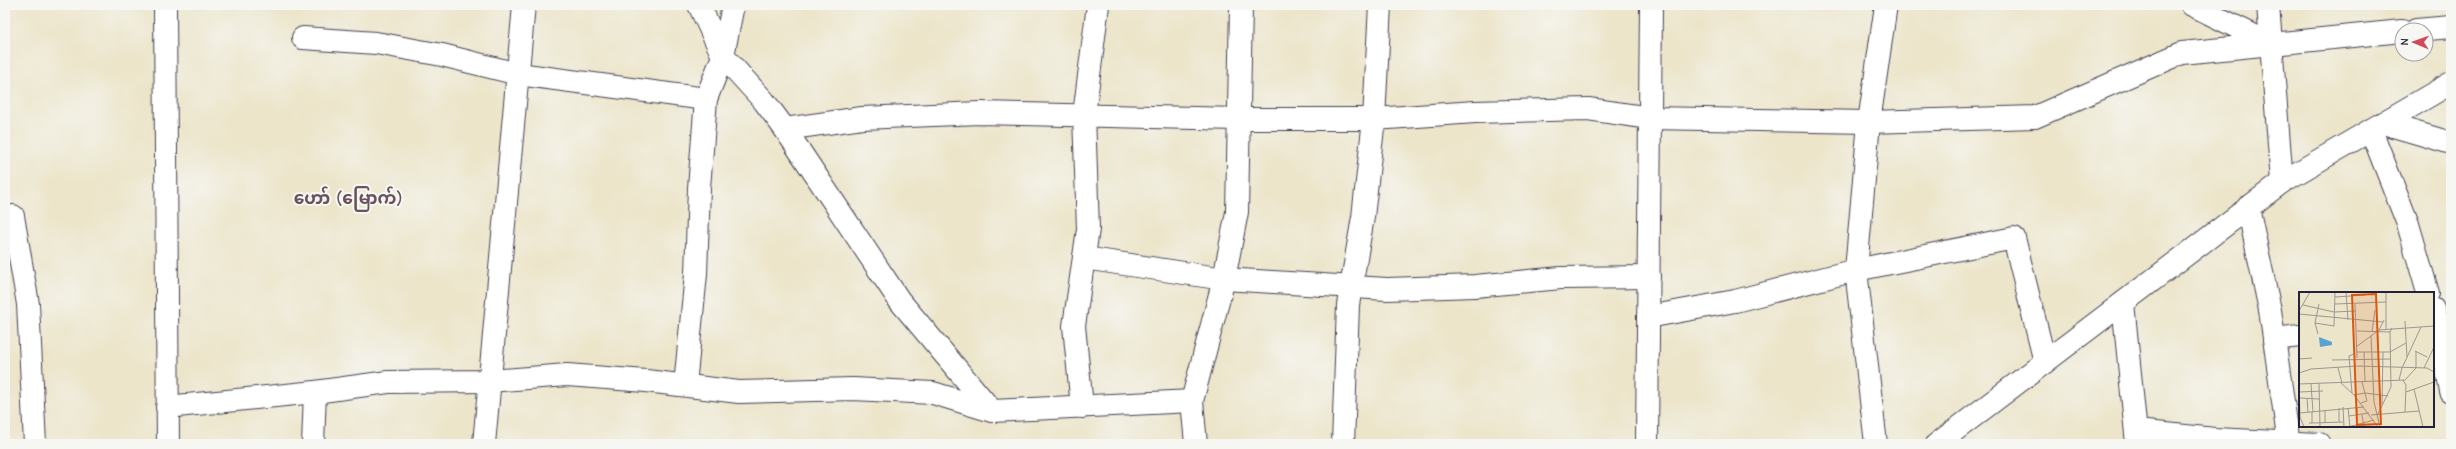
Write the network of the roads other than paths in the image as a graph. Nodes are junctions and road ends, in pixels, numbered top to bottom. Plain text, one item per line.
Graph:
1 (165, 5) edge
2 (524, 5) edge
3 (699, 5) edge
4 (733, 5) edge
5 (1098, 5) edge
6 (1241, 5) edge
7 (1380, 5) edge
8 (1651, 5) edge
9 (1886, 5) edge
10 (2192, 5) edge
11 (2268, 5) edge
12 (2451, 27) edge
13 (2434, 28) edge
14 (2394, 32) edge
15 (303, 38) dead end
16 (2271, 44) junction
17 (723, 56) junction
18 (518, 74) junction
19 (2451, 83) edge
20 (706, 99) junction
21 (1084, 115) junction
22 (1650, 118) junction
23 (1238, 119) junction
24 (1374, 119) junction
25 (1869, 122) junction
26 (2377, 126) junction
27 (785, 129) junction
28 (2451, 143) edge
29 (2282, 182) junction
30 (2248, 207) junction
31 (13, 216) dead end
32 (1084, 258) junction
33 (1856, 270) junction
34 (1649, 277) junction
35 (1224, 279) junction
36 (1351, 288) junction
37 (2428, 292) edge
38 (2123, 303) junction
39 (1648, 317) junction
40 (2438, 319) edge
41 (2299, 336) edge
42 (2274, 338) junction
43 (2044, 362) junction
44 (489, 381) junction
45 (685, 385) junction
46 (315, 392) junction
47 (2451, 392) edge
48 (1192, 401) junction
49 (167, 407) junction
50 (1082, 407) junction
51 (992, 411) junction
52 (2137, 438) edge
53 (2290, 443) edge
54 (35, 444) edge
55 (168, 444) edge
56 (313, 444) edge
57 (484, 444) edge
58 (1196, 444) edge
59 (1343, 444) edge
60 (1647, 444) edge
61 (1876, 444) edge
62 (1937, 444) edge
63 (2319, 444) edge

1 - 49 street
2 - 18 street
3 - 17 street
4 - 17 street
5 - 21 street
6 - 23 street
7 - 24 street
8 - 22 street
9 - 25 street
10 - 16 street
11 - 16 street
12 - 13 street
14 - 16 street
15 - 18 street
16 - 25 street
16 - 29 street
17 - 20 street
17 - 27 street
18 - 20 street
18 - 44 street
19 - 26 street
20 - 45 street
21 - 23 street
21 - 27 street
21 - 32 street
22 - 24 street
22 - 25 street
22 - 34 street
23 - 24 street
23 - 35 street
24 - 36 street
25 - 33 street
26 - 28 street
26 - 29 street
26 - 37 street
27 - 51 street
29 - 30 street
30 - 38 street
30 - 42 street
31 - 54 street
32 - 35 street
32 - 50 street
33 - 39 street
33 - 43 street
33 - 61 street
34 - 36 street
34 - 39 street
35 - 36 street
35 - 48 street
36 - 59 street
38 - 43 street
38 - 52 street
39 - 60 street
40 - 47 street
41 - 42 street
42 - 53 street
43 - 62 street
44 - 45 street
44 - 46 street
44 - 57 street
45 - 51 street
46 - 49 street
46 - 56 street
48 - 50 street
48 - 58 street
49 - 55 street
50 - 51 street
52 - 53 street
53 - 63 street

